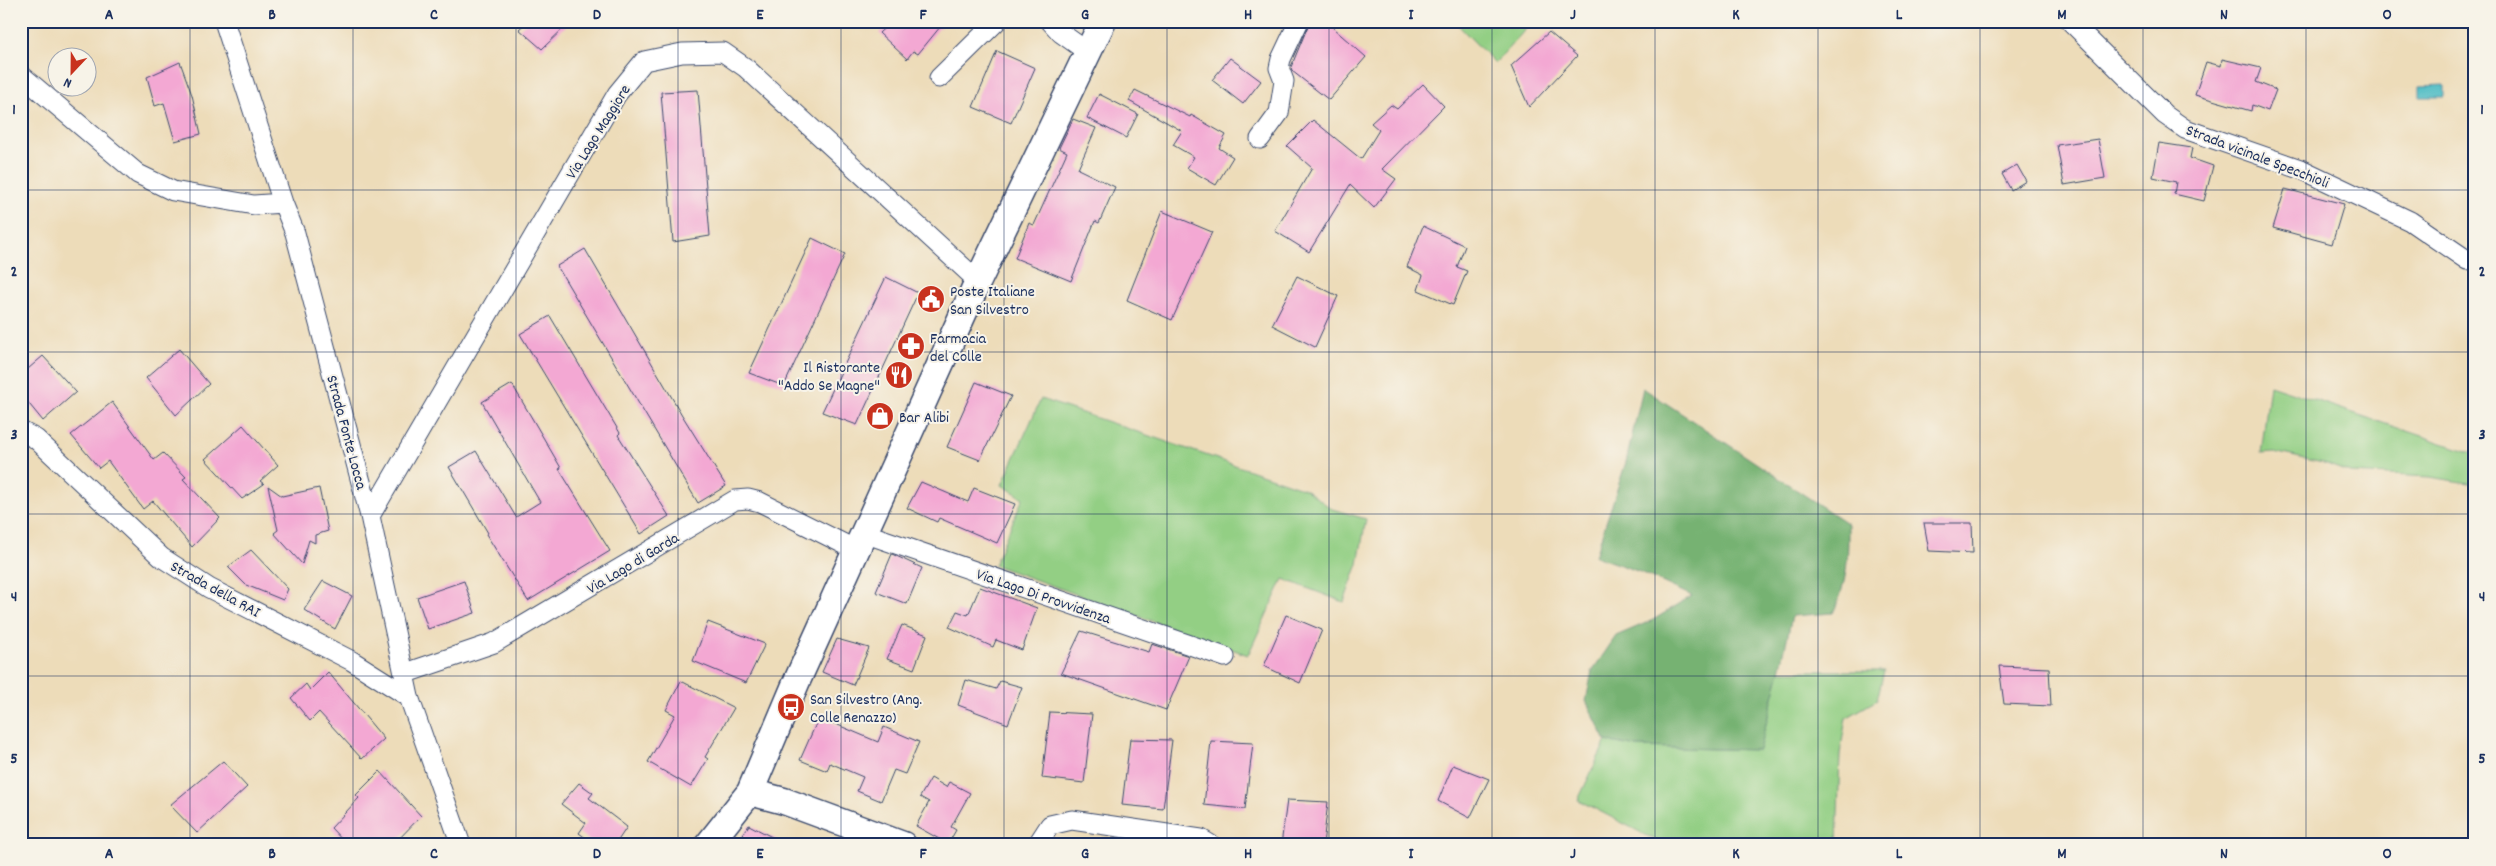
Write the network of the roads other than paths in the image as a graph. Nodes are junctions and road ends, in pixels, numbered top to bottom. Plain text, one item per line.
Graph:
1 (224, 21) edge
2 (997, 21) edge
3 (1050, 21) edge
4 (1103, 21) edge
5 (1299, 21) edge
6 (2070, 21) edge
7 (1089, 53) junction
8 (21, 75) edge
9 (939, 78) dead end
10 (1260, 139) dead end
11 (283, 203) junction
12 (2467, 260) dead end
13 (978, 281) junction
14 (21, 431) edge
15 (370, 516) junction
16 (860, 542) junction
17 (1225, 657) dead end
18 (406, 673) junction
19 (409, 697) junction
20 (750, 792) junction
21 (461, 845) edge
22 (708, 845) edge
23 (903, 845) edge
24 (1037, 845) edge
25 (1211, 845) edge

1 - 11 street, Strada Fonte Locca
2 - 9 street
3 - 7 street
4 - 7 street
5 - 10 street
6 - 12 street, Strada vicinale Specchioli
7 - 13 street
8 - 11 street
11 - 15 street, Strada Fonte Locca
13 - 15 street, Via Lago Maggiore
13 - 16 street
14 - 19 street, Strada della RAI
15 - 18 street, Strada Fonte Locca
16 - 17 street, Via Lago Di Provvidenza
16 - 18 street, Via Lago di Garda
16 - 20 street
18 - 19 street, Strada Fonte Locca
19 - 21 street, Strada Fonte Locca
20 - 22 street
20 - 23 street
24 - 25 street

